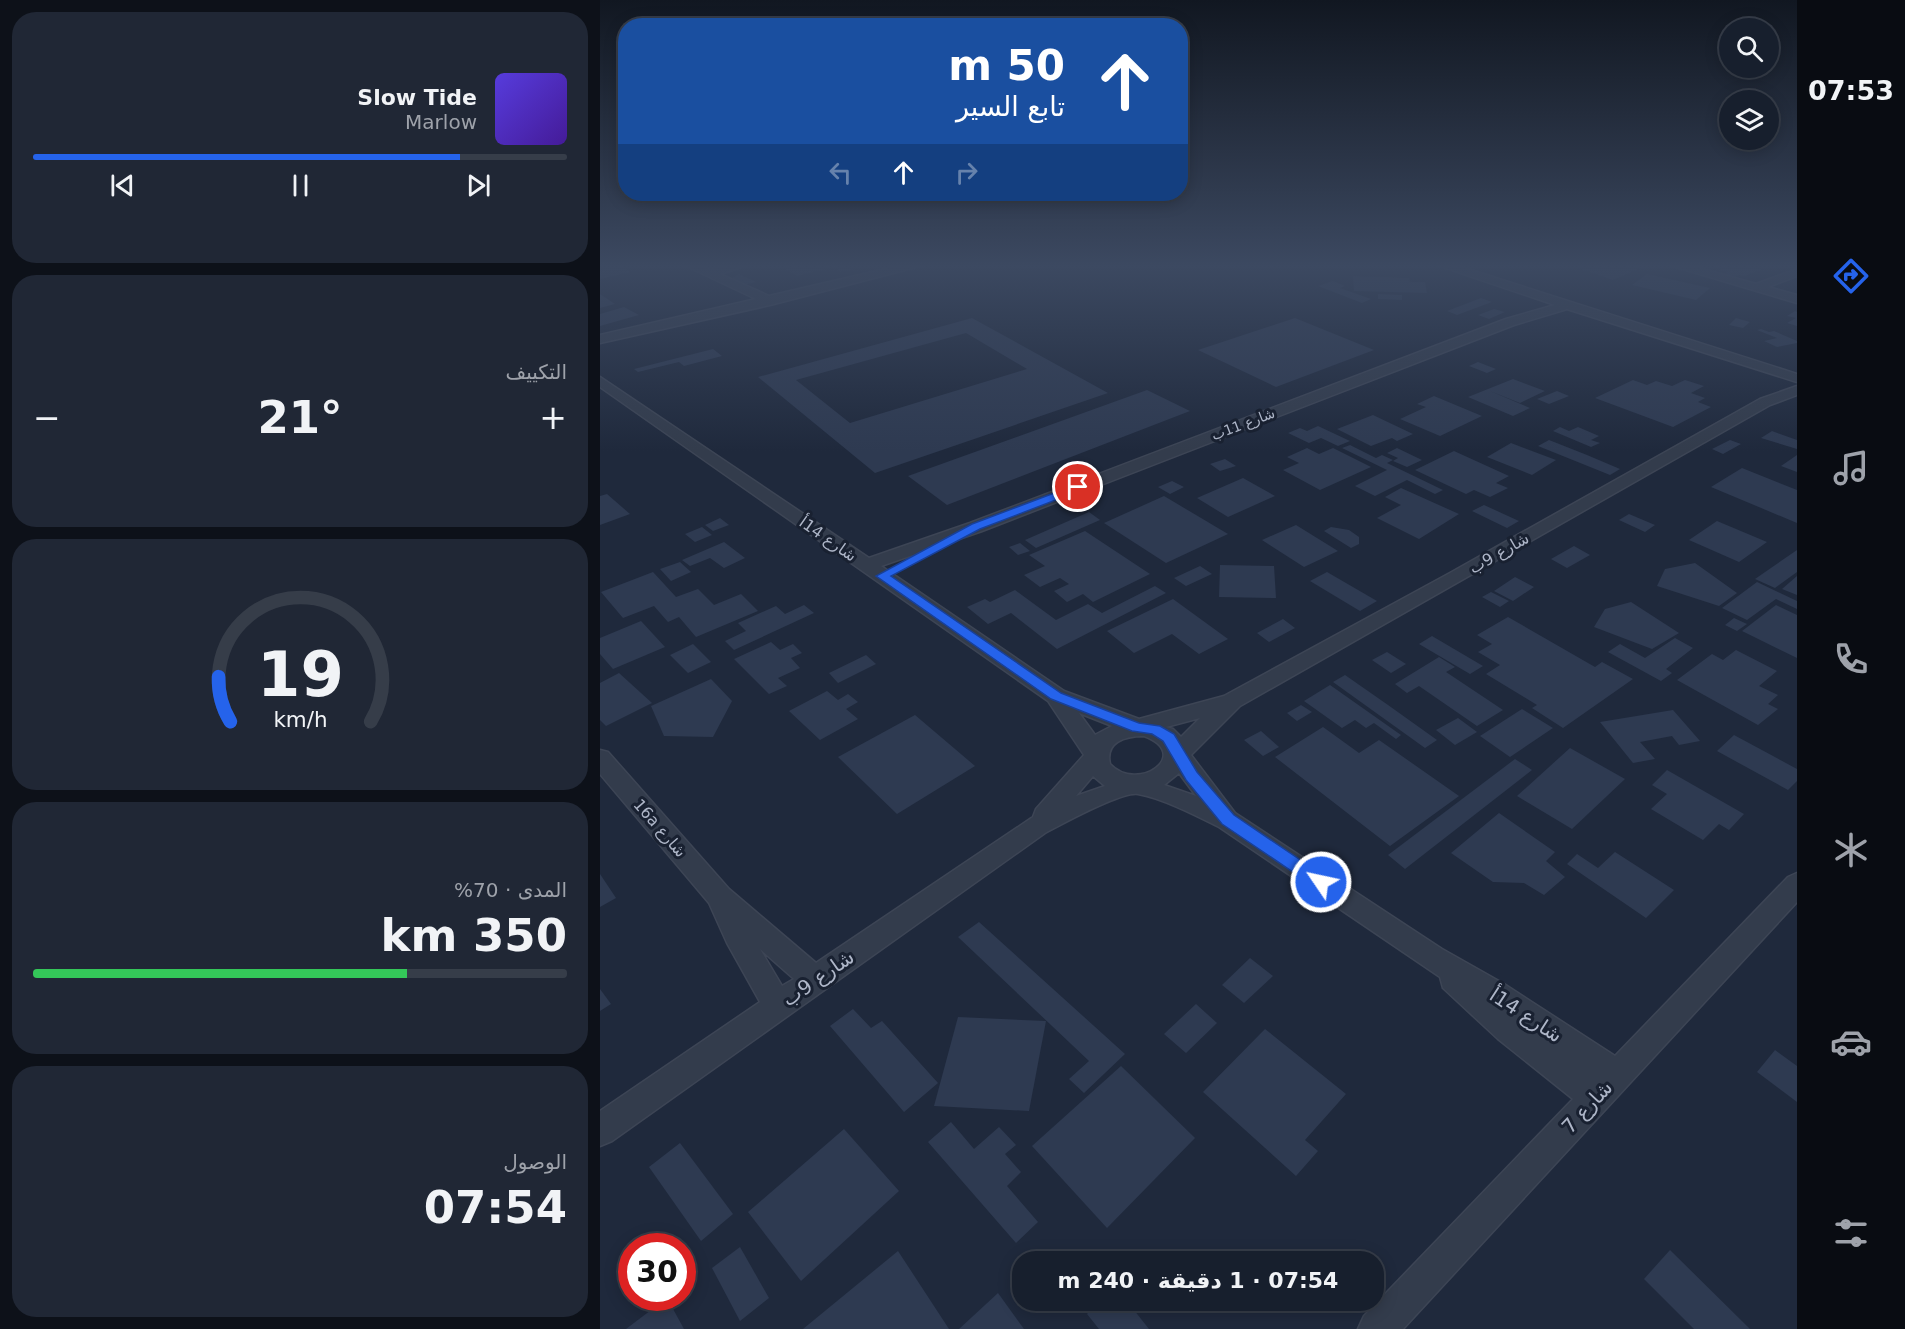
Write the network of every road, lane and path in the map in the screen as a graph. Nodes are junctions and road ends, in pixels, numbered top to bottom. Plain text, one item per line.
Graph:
1 (661, 326) edge
2 (1499, 326) edge
3 (1633, 326) edge
4 (600, 341) edge
5 (1797, 378) edge
6 (600, 381) edge
7 (1797, 390) edge
8 (1765, 402) junction
9 (976, 526) junction
10 (866, 565) junction
11 (882, 576) junction
12 (1056, 696) junction
13 (1232, 701) junction
14 (1137, 727) junction
15 (1178, 755) junction
16 (1097, 756) junction
17 (600, 758) edge
18 (1136, 784) junction
19 (1228, 820) junction
20 (1036, 826) junction
21 (1797, 885) edge
22 (720, 897) junction
23 (815, 980) junction
24 (778, 1006) junction
25 (1607, 1086) junction
26 (600, 1130) edge
27 (1377, 1329) edge

1 - 4 street
2 - 9 street, شارع 11ب
3 - 5 street
5 - 8 street, شارع 9ب
6 - 10 street, شارع 14أ
7 - 8 street, شارع 9ب
8 - 13 street, شارع 9ب
9 - 10 street, شارع 11ب
9 - 11 street, شارع 11ب
10 - 11 street, شارع 14أ
11 - 12 street, شارع 14أ
12 - 14 street, شارع 14أ
12 - 16 street, شارع 14أ
13 - 14 street, شارع 9ب
13 - 15 street, شارع 9ب
14 - 15 street
14 - 16 street
15 - 18 street
15 - 19 street, شارع 14أ
16 - 18 street
16 - 20 street, شارع 9ب
17 - 22 street, 16a شارع
18 - 19 street, شارع 14أ
18 - 20 street, شارع 9ب
19 - 25 street, شارع 14أ
20 - 23 street, شارع 9ب
21 - 25 street, شارع 7
22 - 23 street, 16a شارع
22 - 24 street, 16a شارع
23 - 24 street, شارع 9ب
24 - 26 street, شارع 9ب
25 - 27 street, شارع 7

